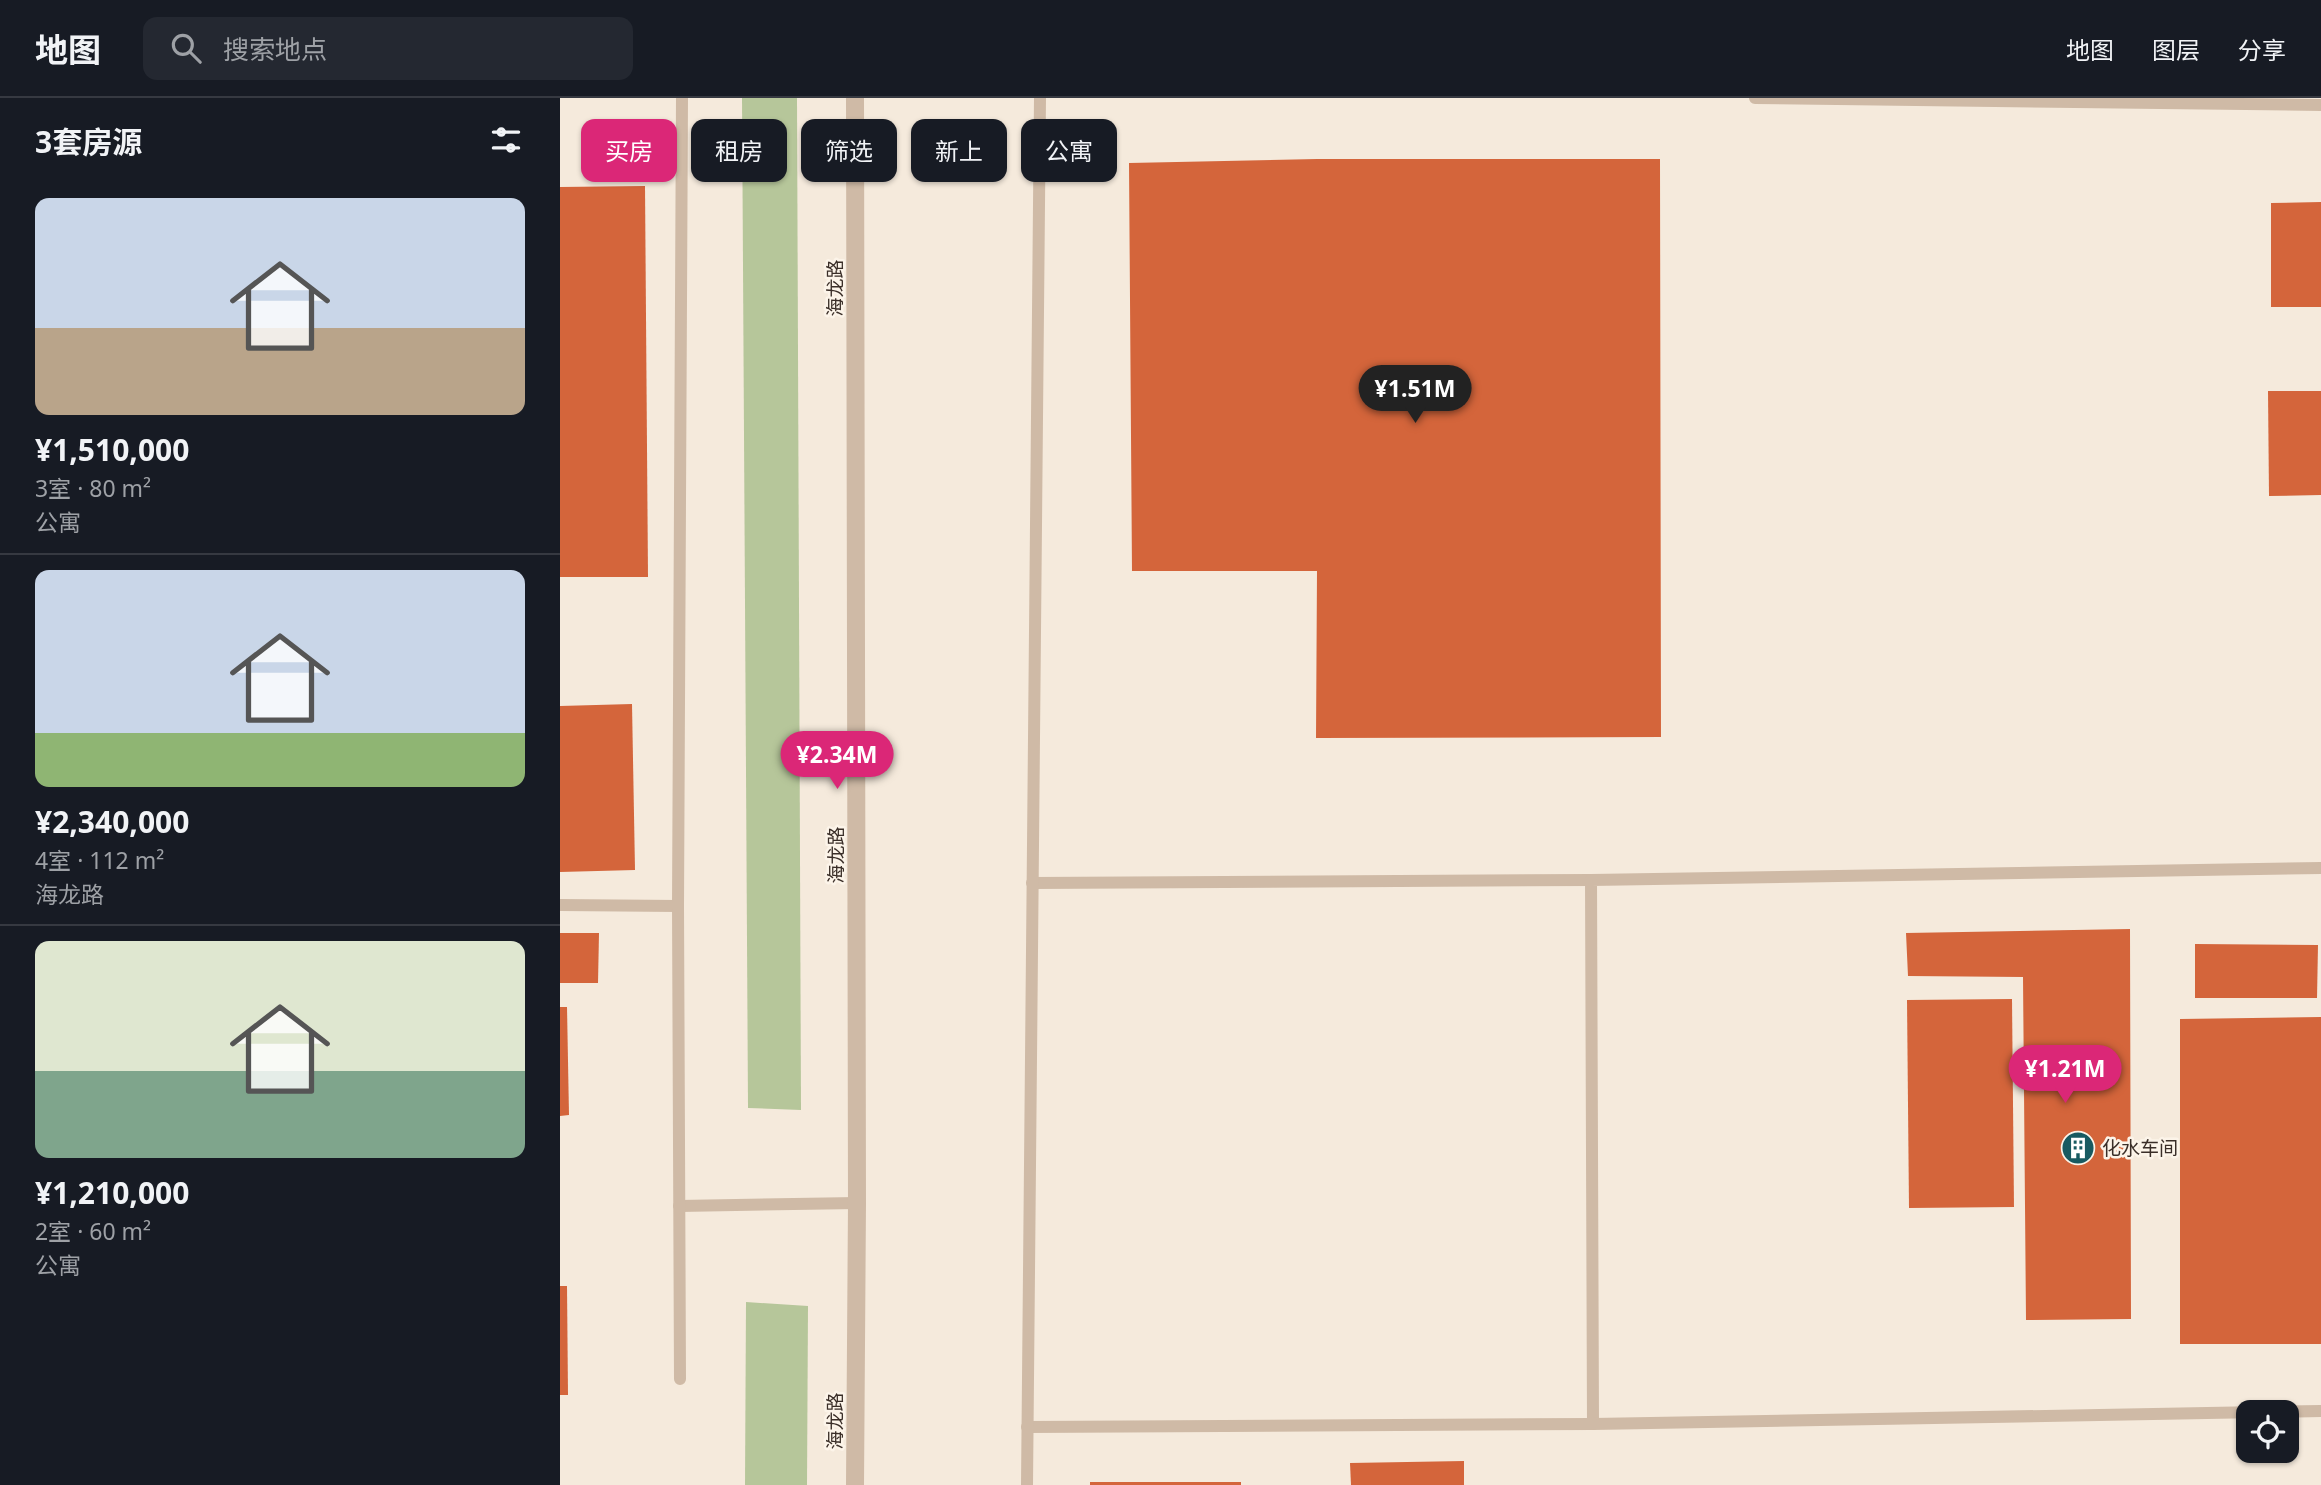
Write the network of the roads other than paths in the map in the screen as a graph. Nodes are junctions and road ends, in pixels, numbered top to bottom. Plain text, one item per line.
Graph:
1 (682, 98) edge
2 (856, 98) edge
3 (1040, 98) edge
4 (1755, 98) edge
5 (2321, 104) edge
6 (2321, 868) edge
7 (1591, 880) junction
8 (1032, 883) junction
9 (560, 905) edge
10 (678, 906) junction
11 (857, 1203) junction
12 (679, 1206) junction
13 (680, 1379) dead end
14 (2321, 1410) edge
15 (1593, 1424) junction
16 (1027, 1427) junction
17 (855, 1485) edge
18 (1027, 1485) edge

1 - 10 lane
2 - 11 street, 海龙路
3 - 8 lane
4 - 5 lane
6 - 7 lane
7 - 8 lane
7 - 15 lane
8 - 16 lane
9 - 10 lane
10 - 12 lane
11 - 12 lane
11 - 17 street, 海龙路
12 - 13 lane
14 - 15 lane
15 - 16 lane
16 - 18 lane

